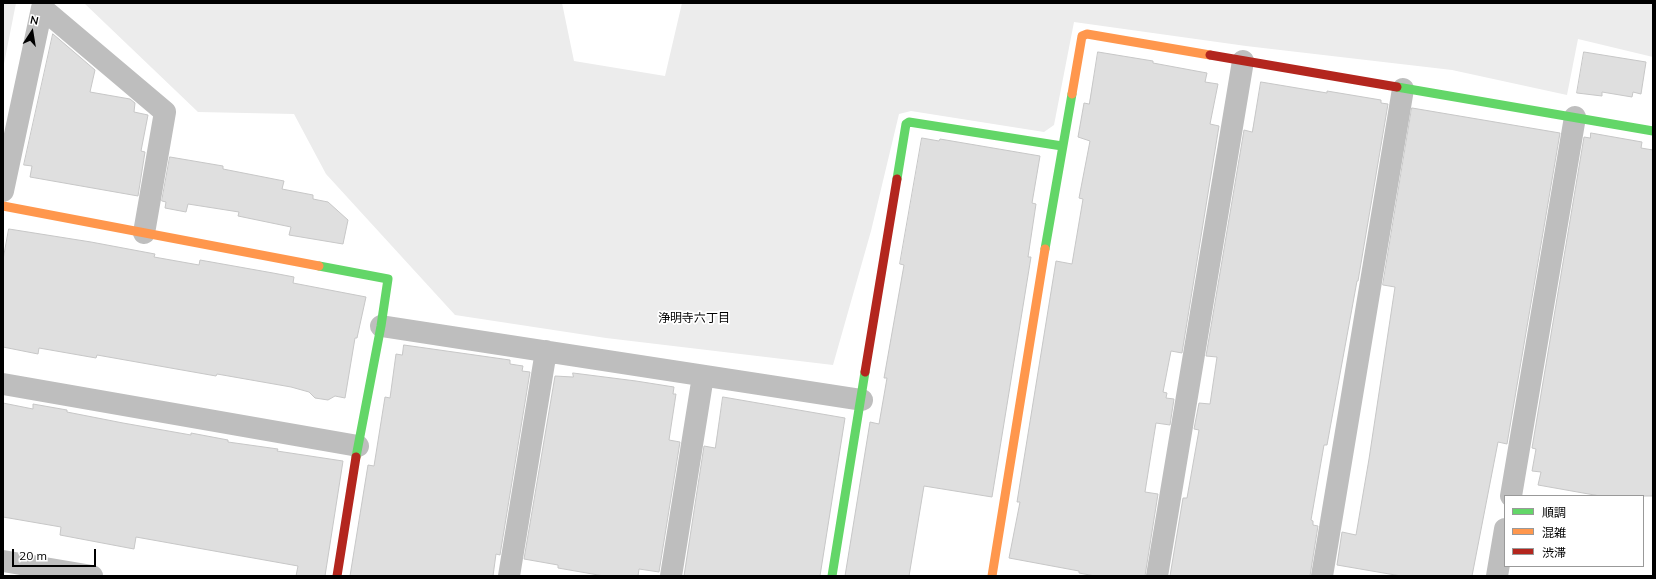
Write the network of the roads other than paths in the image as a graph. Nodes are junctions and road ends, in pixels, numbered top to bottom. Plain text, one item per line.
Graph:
1 (1243, 61) junction
2 (1403, 88) junction
3 (1575, 117) junction
4 (1653, 131) edge
5 (1062, 146) junction
6 (3, 190) edge
7 (3, 206) edge
8 (144, 233) junction
9 (381, 326) junction
10 (546, 351) junction
11 (703, 376) junction
12 (3, 384) edge
13 (862, 400) junction
14 (358, 446) junction
15 (1511, 495) edge
16 (1504, 535) edge
17 (3, 561) edge
18 (92, 576) edge
19 (337, 576) edge
20 (509, 576) edge
21 (671, 576) edge
22 (832, 576) edge
23 (992, 576) edge
24 (1157, 576) edge
25 (1322, 576) edge
26 (1497, 576) edge

1 - 2 street
1 - 5 street
1 - 24 street
2 - 3 street
2 - 25 street
3 - 4 street
3 - 15 street
5 - 13 street
5 - 23 street
6 - 8 street
7 - 8 street
8 - 9 street
9 - 10 street
9 - 14 street
10 - 11 street
10 - 20 street
11 - 13 street
11 - 21 street
12 - 14 street
13 - 22 street
14 - 19 street
16 - 26 street
17 - 18 street

